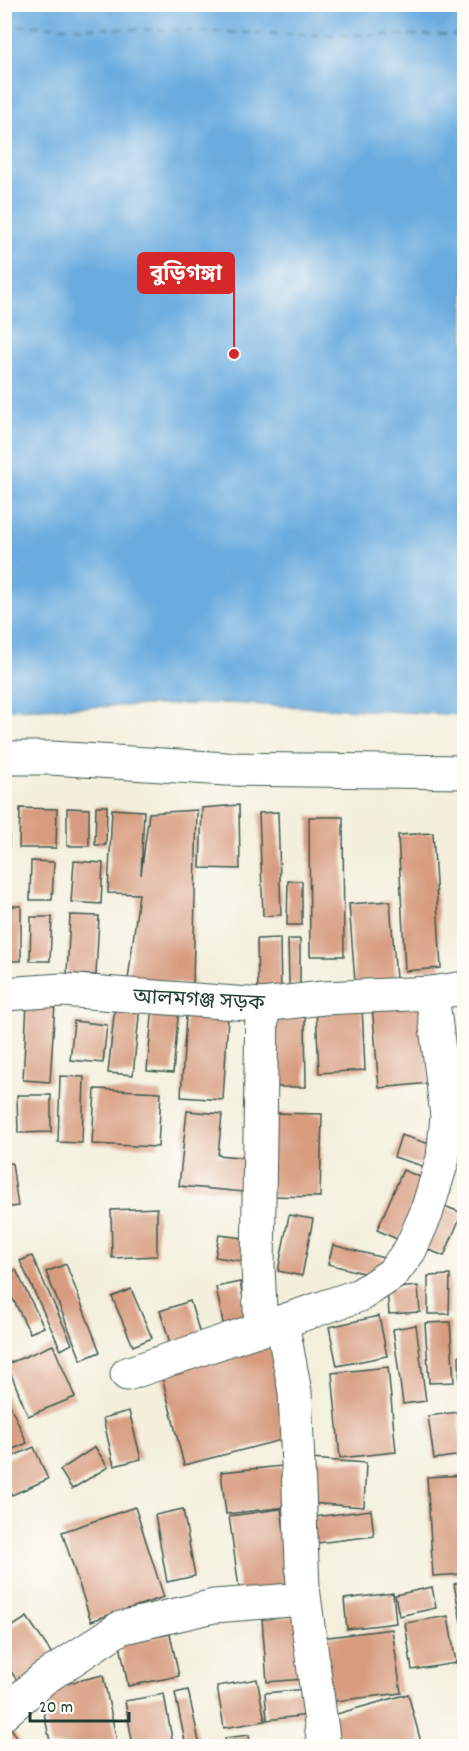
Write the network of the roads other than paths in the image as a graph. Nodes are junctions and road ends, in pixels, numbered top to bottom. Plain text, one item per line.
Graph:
1 (4, 758) edge
2 (465, 772) edge
3 (465, 988) edge
4 (432, 993) junction
5 (4, 994) edge
6 (262, 1005) junction
7 (272, 1326) junction
8 (127, 1374) dead end
9 (304, 1599) junction
10 (4, 1713) edge
11 (324, 1746) edge

1 - 2 street
3 - 4 street, আলমগঞ্জ সড়ক
4 - 6 street, আলমগঞ্জ সড়ক
4 - 7 street
5 - 6 street, আলমগঞ্জ সড়ক
6 - 7 street
7 - 8 street
7 - 9 street
9 - 10 street
9 - 11 street

